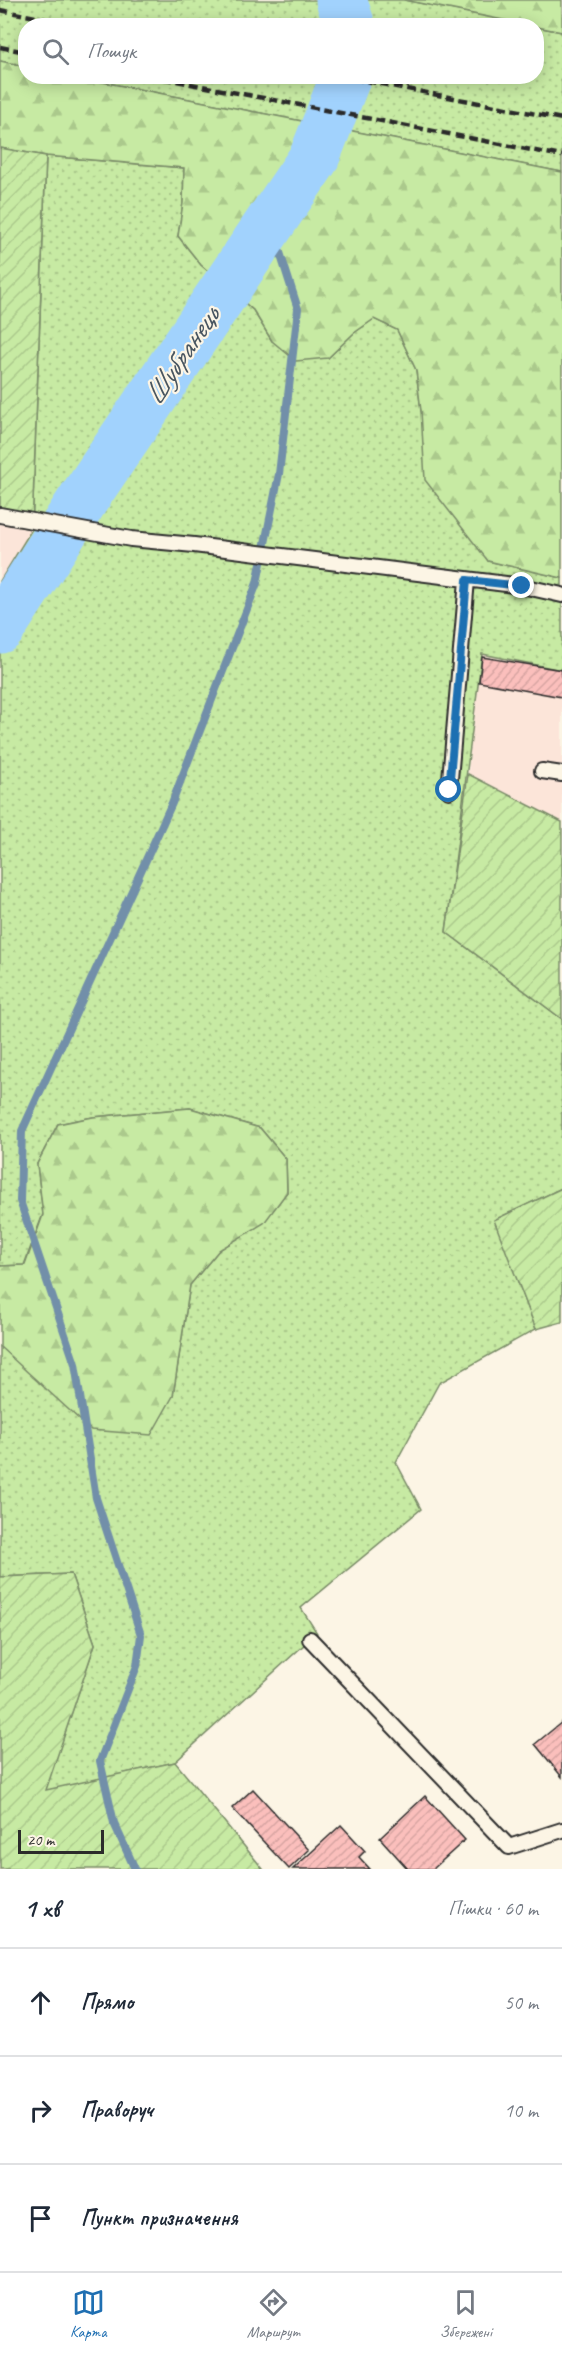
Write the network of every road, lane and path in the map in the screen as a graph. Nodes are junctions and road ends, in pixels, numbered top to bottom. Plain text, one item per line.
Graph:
1 (0, 515) edge
2 (467, 580) junction
3 (562, 595) edge
4 (542, 771) dead end
5 (562, 774) edge
6 (449, 790) dead end
7 (310, 1639) dead end
8 (562, 1830) edge

1 - 2 lane
2 - 3 lane
2 - 6 lane
4 - 5 lane
7 - 8 lane

